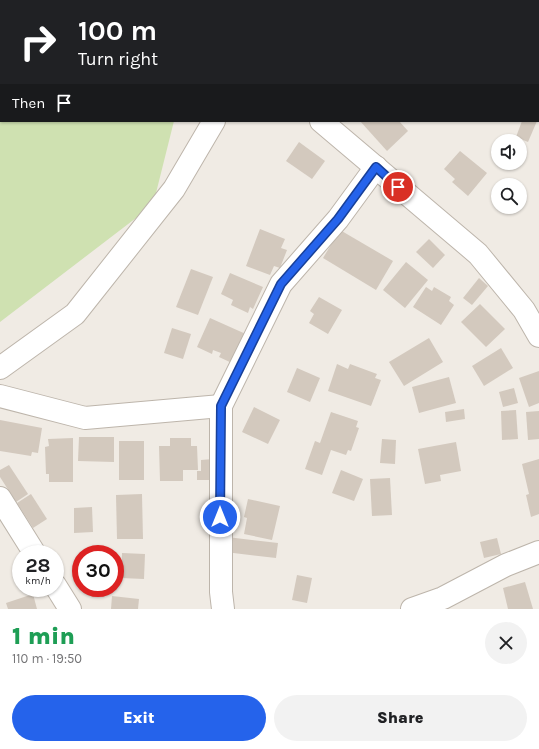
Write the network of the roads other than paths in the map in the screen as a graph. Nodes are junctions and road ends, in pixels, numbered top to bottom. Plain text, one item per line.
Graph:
1 (213, 122) edge
2 (322, 122) edge
3 (376, 167) junction
4 (539, 336) edge
5 (0, 368) edge
6 (0, 396) edge
7 (221, 406) junction
8 (0, 498) edge
9 (29, 545) edge
10 (539, 552) edge
11 (62, 597) edge
12 (70, 609) edge
13 (223, 609) edge
14 (412, 609) edge

1 - 5 street
2 - 3 street
3 - 4 street
3 - 7 street
6 - 7 street
7 - 13 street
8 - 9 street
10 - 14 street
11 - 12 street

